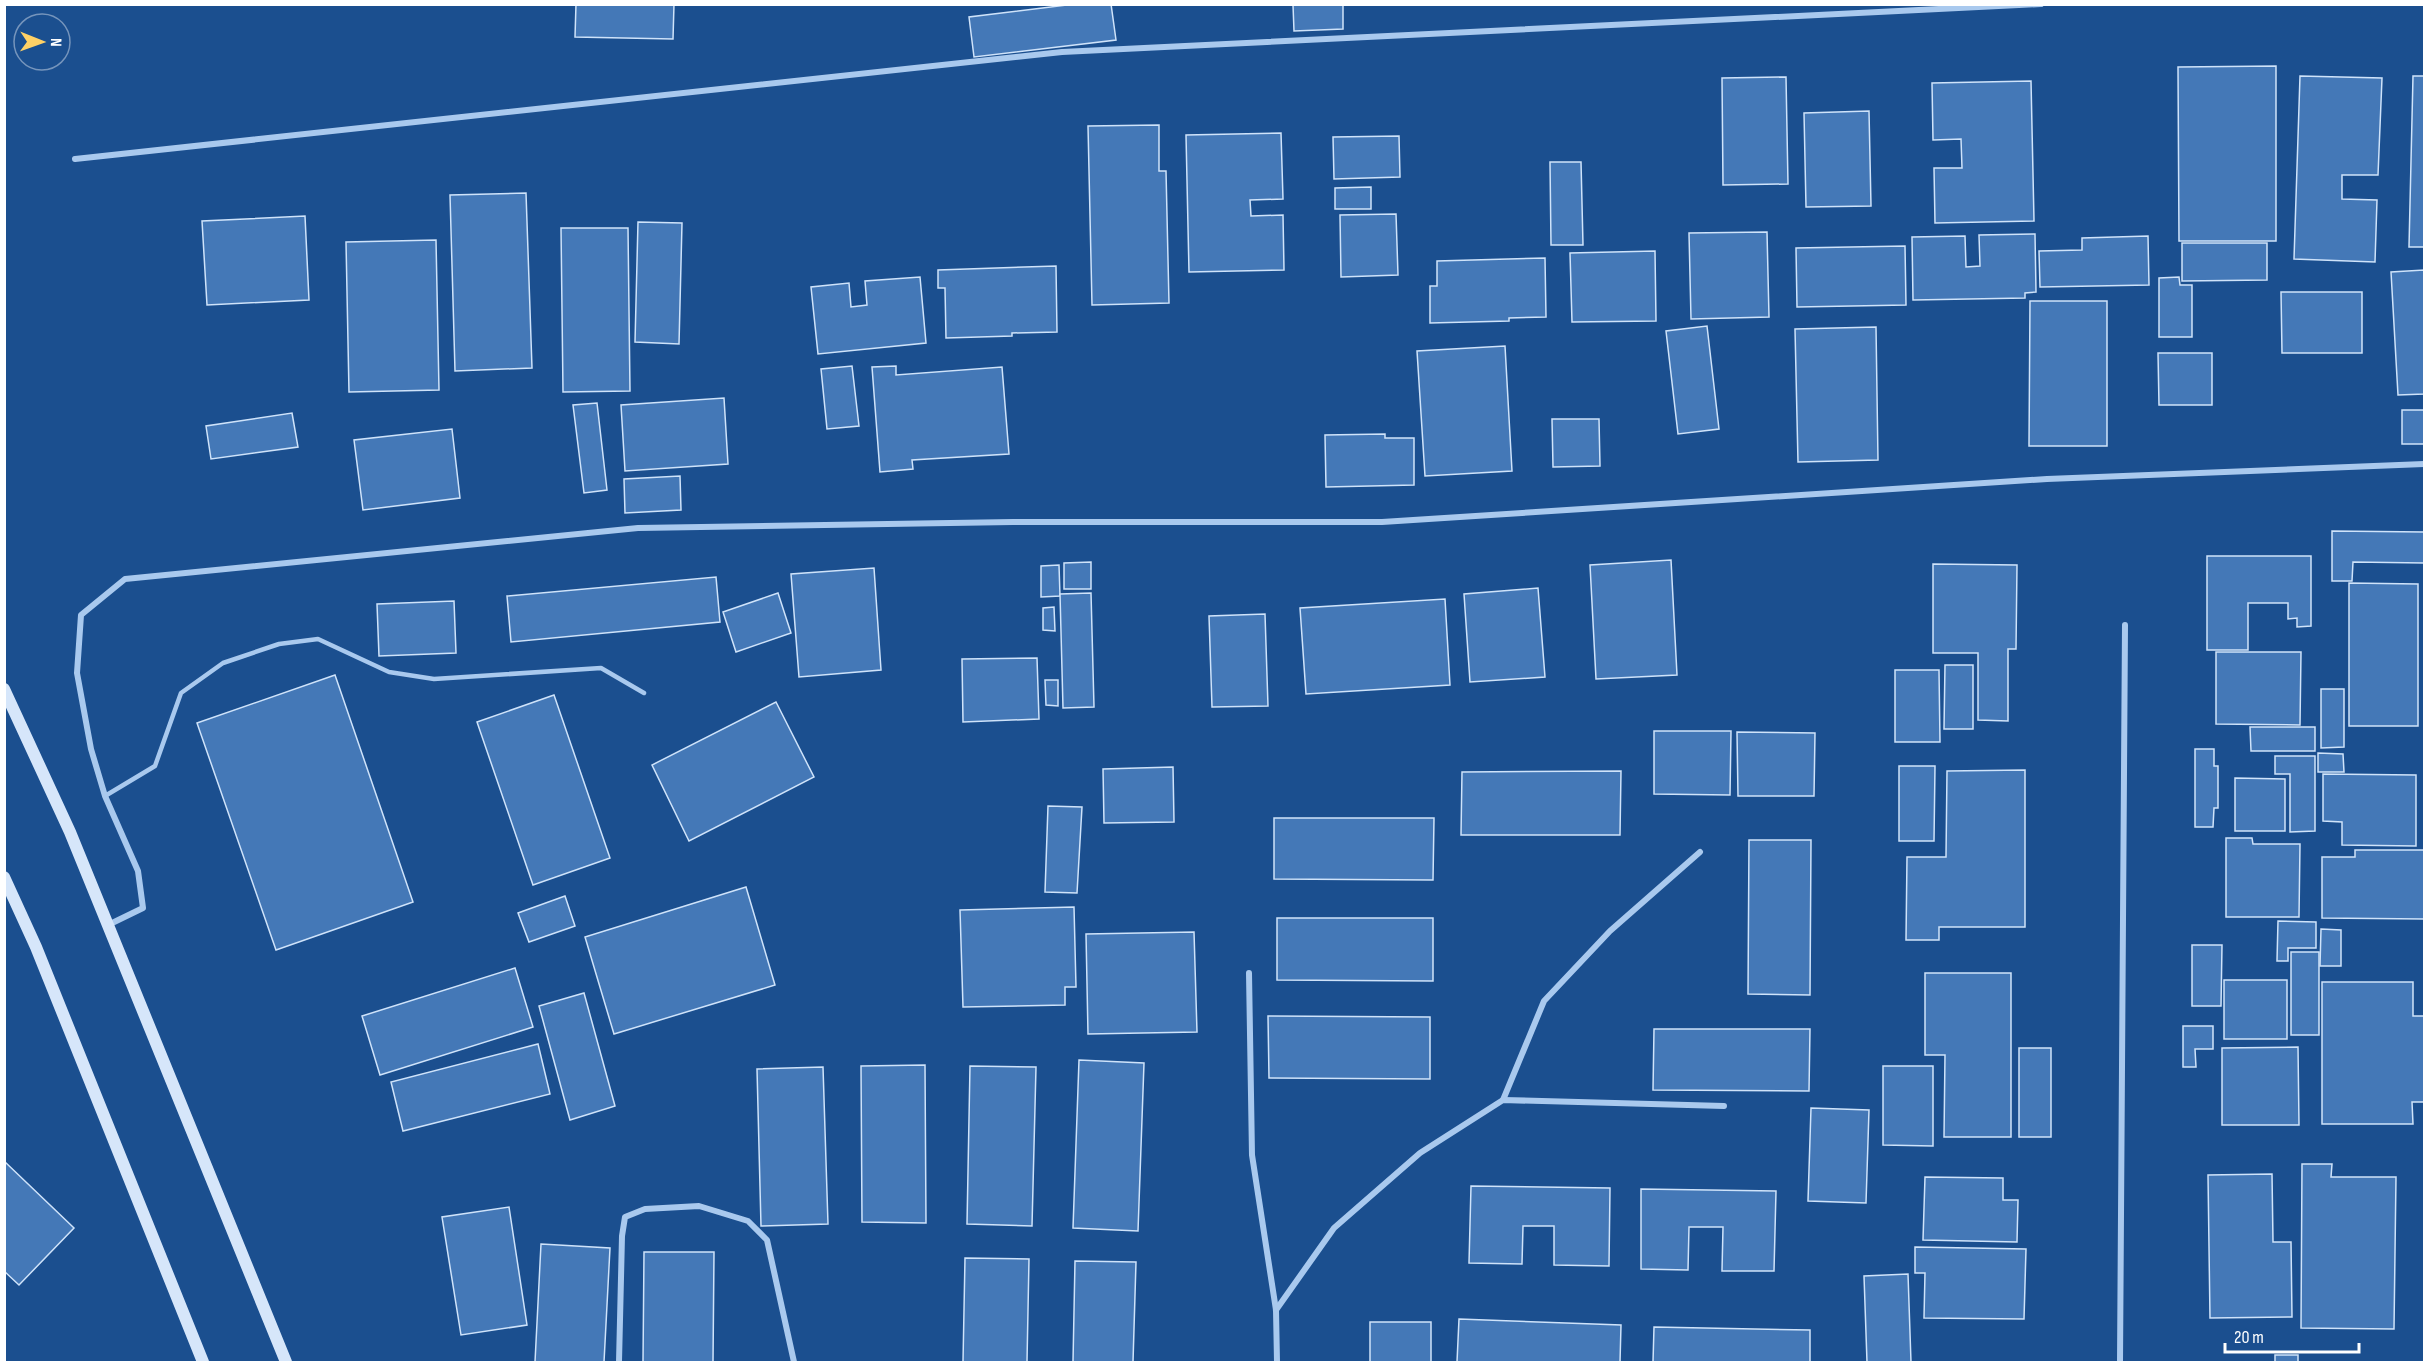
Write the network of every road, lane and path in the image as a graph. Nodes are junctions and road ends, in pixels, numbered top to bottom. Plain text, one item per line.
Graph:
1 (2041, 4) edge
2 (75, 159) dead end
3 (2424, 464) edge
4 (2125, 625) dead end
5 (4, 689) edge
6 (644, 693) dead end
7 (105, 796) junction
8 (1700, 852) dead end
9 (4, 877) edge
10 (108, 925) junction
11 (1249, 973) dead end
12 (1503, 1101) junction
13 (1724, 1106) dead end
14 (1276, 1310) junction
15 (203, 1362) edge
16 (286, 1362) edge
17 (619, 1362) edge
18 (794, 1362) edge
19 (1277, 1362) edge
20 (2120, 1362) edge

1 - 2 street
3 - 7 street
4 - 20 street
5 - 10 main road
6 - 7 lane
7 - 10 street
8 - 12 street
9 - 15 main road
10 - 16 main road
11 - 14 street
12 - 13 street
12 - 14 street
14 - 19 street
17 - 18 street

